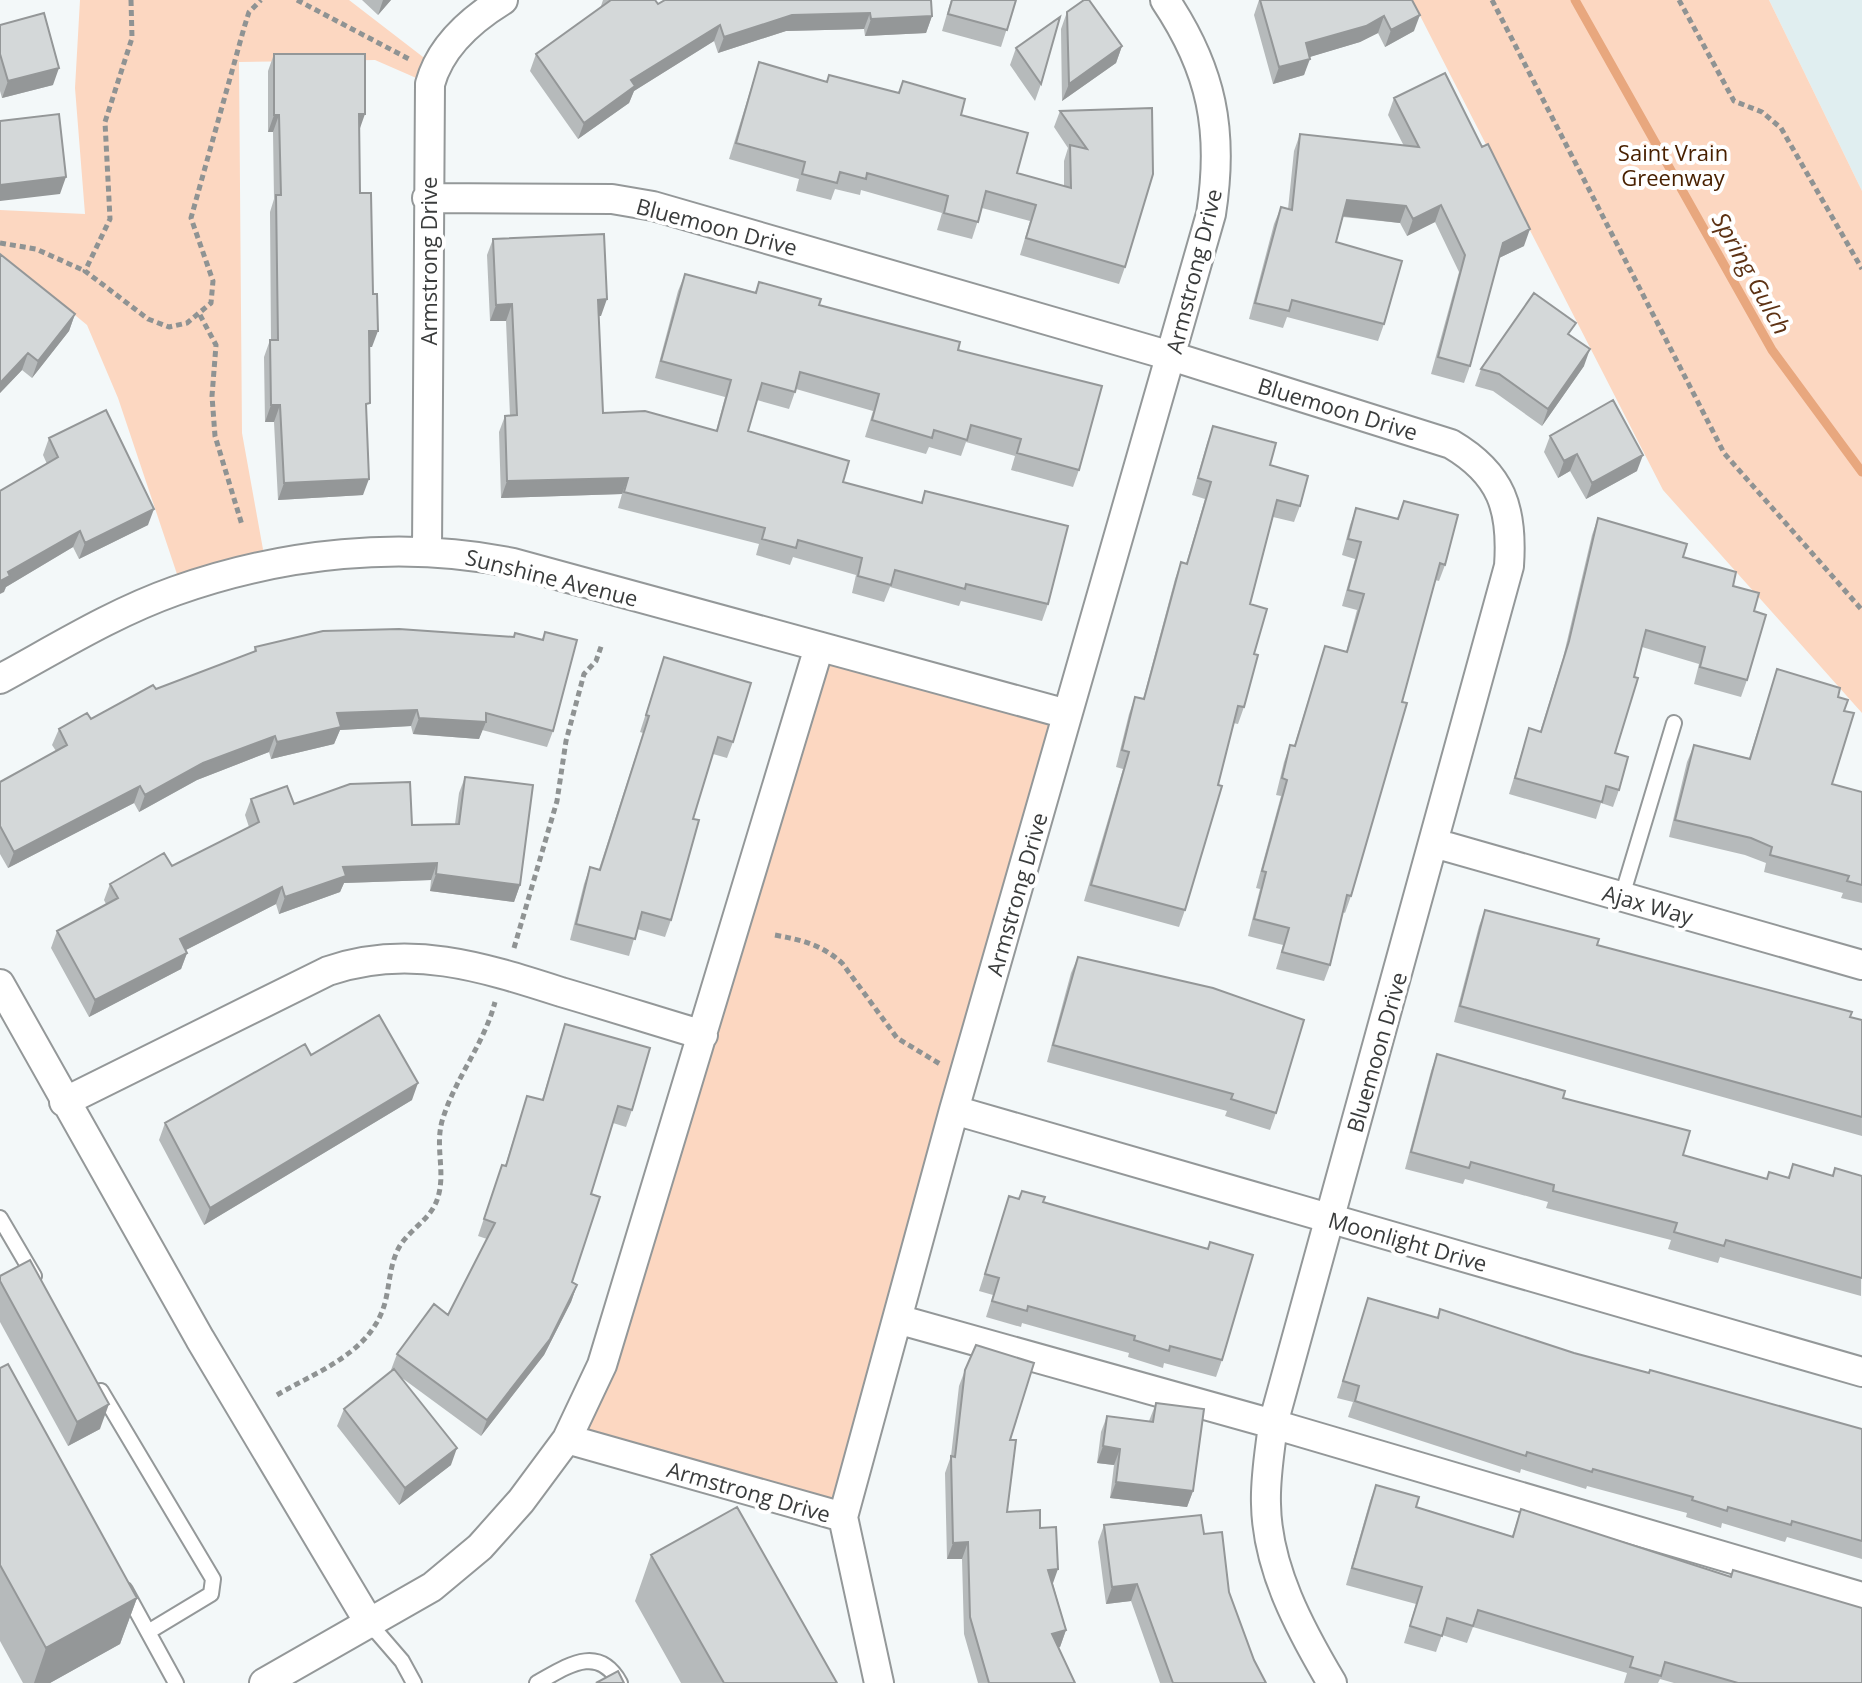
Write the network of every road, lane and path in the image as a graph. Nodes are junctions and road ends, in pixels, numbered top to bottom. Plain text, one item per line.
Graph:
1 (131, 0) edge
2 (261, 0) edge
3 (297, 0) edge
4 (503, 0) edge
5 (1165, 0) edge
6 (1492, 0) edge
7 (1679, 0) edge
8 (434, 72) junction
9 (427, 198) junction
10 (0, 243) edge
11 (1862, 269) edge
12 (85, 271) junction
13 (200, 315) junction
14 (1171, 356) junction
15 (242, 525) dead end
16 (427, 551) junction
17 (1862, 610) edge
18 (602, 644) dead end
19 (819, 647) junction
20 (0, 679) edge
21 (1067, 714) junction
22 (1674, 723) dead end
23 (1434, 843) junction
24 (1622, 896) junction
25 (775, 935) dead end
26 (512, 956) dead end
27 (1862, 965) edge
28 (0, 984) edge
29 (496, 997) dead end
30 (703, 1035) junction
31 (945, 1066) dead end
32 (64, 1102) junction
33 (954, 1110) junction
34 (0, 1218) edge
35 (1329, 1219) junction
36 (6, 1243) edge
37 (41, 1288) edge
38 (897, 1319) junction
39 (1862, 1372) edge
40 (95, 1381) edge
41 (277, 1395) dead end
42 (1273, 1424) junction
43 (567, 1439) junction
44 (843, 1517) junction
45 (118, 1579) edge
46 (1862, 1597) edge
47 (370, 1624) junction
48 (148, 1632) junction
49 (176, 1683) edge
50 (264, 1683) edge
51 (414, 1683) edge
52 (537, 1683) edge
53 (620, 1683) edge
54 (879, 1683) edge
55 (1332, 1683) edge

1 - 12 path
2 - 13 path
3 - 8 path
4 - 8 street, Armstrong Drive
5 - 14 street, Armstrong Drive
6 - 17 path
7 - 11 path
8 - 9 street, Armstrong Drive
9 - 14 street, Bluemoon Drive
9 - 16 street, Armstrong Drive
10 - 12 path
12 - 13 path
13 - 15 path
14 - 21 street, Armstrong Drive
14 - 23 street, Bluemoon Drive
16 - 19 street, Sunshine Avenue
16 - 20 street, Sunshine Avenue
18 - 26 path
19 - 21 street, Sunshine Avenue
19 - 30 street
21 - 33 street, Armstrong Drive
22 - 24 lane
23 - 24 street, Ajax Way
23 - 35 street, Bluemoon Drive
24 - 27 street, Ajax Way
25 - 31 path
28 - 32 street
29 - 41 path
30 - 32 street
30 - 43 street
32 - 47 street
33 - 35 street, Moonlight Drive
33 - 38 street, Armstrong Drive
34 - 36 lane
35 - 39 street, Moonlight Drive
35 - 42 street, Bluemoon Drive
36 - 37 lane
38 - 42 street
38 - 44 street, Armstrong Drive
40 - 48 lane
42 - 46 street
42 - 55 street, Bluemoon Drive
43 - 44 street, Armstrong Drive
43 - 47 street
44 - 54 street
45 - 48 lane
47 - 50 street
47 - 51 lane
48 - 49 lane
52 - 53 lane

